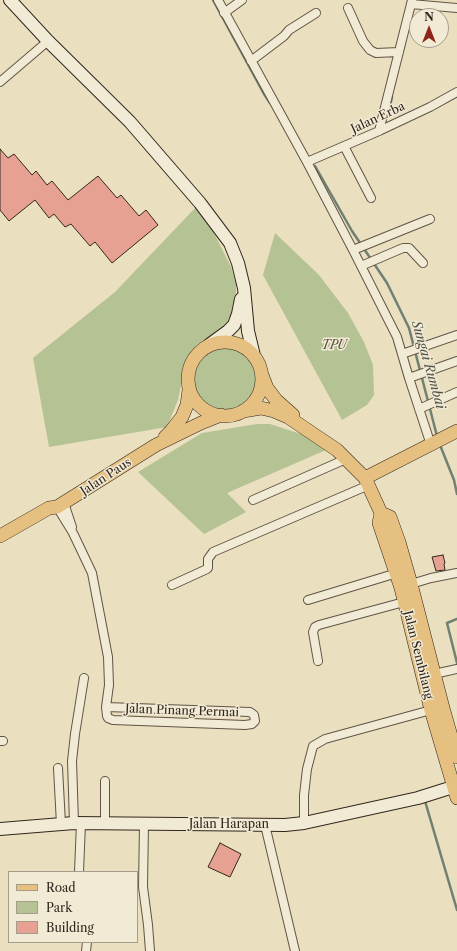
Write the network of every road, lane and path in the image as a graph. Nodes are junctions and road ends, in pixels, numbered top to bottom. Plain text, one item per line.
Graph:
1 (10, 0) edge
2 (218, 0) edge
3 (242, 0) edge
4 (411, 2) edge
5 (348, 8) dead end
6 (457, 8) edge
7 (224, 13) junction
8 (316, 13) dead end
9 (48, 41) junction
10 (399, 52) junction
11 (251, 61) junction
12 (0, 82) edge
13 (457, 92) edge
14 (379, 131) junction
15 (344, 146) junction
16 (307, 162) junction
17 (372, 198) dead end
18 (430, 219) dead end
19 (360, 248) junction
20 (369, 263) junction
21 (423, 263) dead end
22 (244, 288) junction
23 (457, 335) edge
24 (209, 345) junction
25 (402, 354) junction
26 (254, 356) junction
27 (457, 361) edge
28 (262, 375) junction
29 (409, 378) junction
30 (189, 390) junction
31 (457, 392) edge
32 (426, 406) junction
33 (243, 411) junction
34 (221, 416) junction
35 (310, 432) junction
36 (452, 434) edge
37 (156, 445) junction
38 (431, 445) junction
39 (346, 459) junction
40 (367, 481) junction
41 (253, 500) dead end
42 (59, 506) junction
43 (384, 517) junction
44 (0, 536) edge
45 (0, 545) edge
46 (397, 573) junction
47 (457, 573) edge
48 (411, 584) junction
49 (172, 585) dead end
50 (308, 600) dead end
51 (404, 602) junction
52 (318, 661) dead end
53 (457, 669) edge
54 (434, 674) junction
55 (84, 678) dead end
56 (106, 707) junction
57 (187, 710) junction
58 (431, 710) junction
59 (186, 723) junction
60 (457, 757) edge
61 (58, 768) dead end
62 (105, 781) dead end
63 (455, 793) edge
64 (78, 823) junction
65 (304, 823) junction
66 (61, 824) junction
67 (105, 824) junction
68 (144, 824) junction
69 (265, 825) junction
70 (0, 829) edge
71 (80, 871) edge
72 (150, 951) edge
73 (295, 951) edge

1 - 9 street
2 - 7 street
3 - 7 street
4 - 6 street
4 - 10 street
5 - 10 street
7 - 11 street
8 - 11 street
9 - 12 street
9 - 22 street
10 - 14 street
11 - 16 street
13 - 14 street, Jalan Erba
14 - 15 street, Jalan Erba
15 - 16 street, Jalan Erba
15 - 17 street
16 - 19 street
18 - 19 street
19 - 20 street
20 - 21 street
20 - 25 street
22 - 24 street
22 - 26 street
23 - 25 street
24 - 26 main road
24 - 30 main road
25 - 29 street
26 - 28 main road
27 - 29 street
28 - 33 main road
28 - 35 main road, Jalan Sembilang
29 - 32 street
30 - 34 main road
30 - 37 main road, Jalan Paus
31 - 32 street
32 - 38 street
33 - 34 main road
33 - 35 main road, Jalan Sembilang
34 - 37 main road, Jalan Paus
35 - 39 main road, Jalan Sembilang
36 - 38 main road
37 - 42 main road, Jalan Paus
38 - 40 main road
39 - 40 main road, Jalan Sembilang
39 - 41 street
40 - 43 main road, Jalan Sembilang
40 - 49 street
42 - 44 main road, Jalan Paus
42 - 45 main road, Jalan Paus
42 - 56 street
43 - 46 main road, Jalan Sembilang
43 - 48 main road, Jalan Sembilang
46 - 50 street
46 - 51 main road, Jalan Sembilang
47 - 48 street
48 - 54 main road, Jalan Sembilang
51 - 52 street
51 - 58 main road, Jalan Sembilang
53 - 54 street
54 - 60 main road, Jalan Sembilang
55 - 64 street
56 - 57 street, Jalan Pinang Permai
56 - 59 street, Jalan Pinang Permai
57 - 59 street
57 - 59 street, Jalan Pinang Permai
58 - 63 main road, Jalan Sembilang
58 - 65 street
61 - 66 street
62 - 67 street
63 - 65 street, Jalan Harapan
64 - 66 street, Jalan Harapan
64 - 67 street, Jalan Harapan
64 - 71 street
65 - 69 street, Jalan Harapan
66 - 70 street, Jalan Harapan
67 - 68 street, Jalan Harapan
68 - 69 street, Jalan Harapan
68 - 72 street
69 - 73 street

